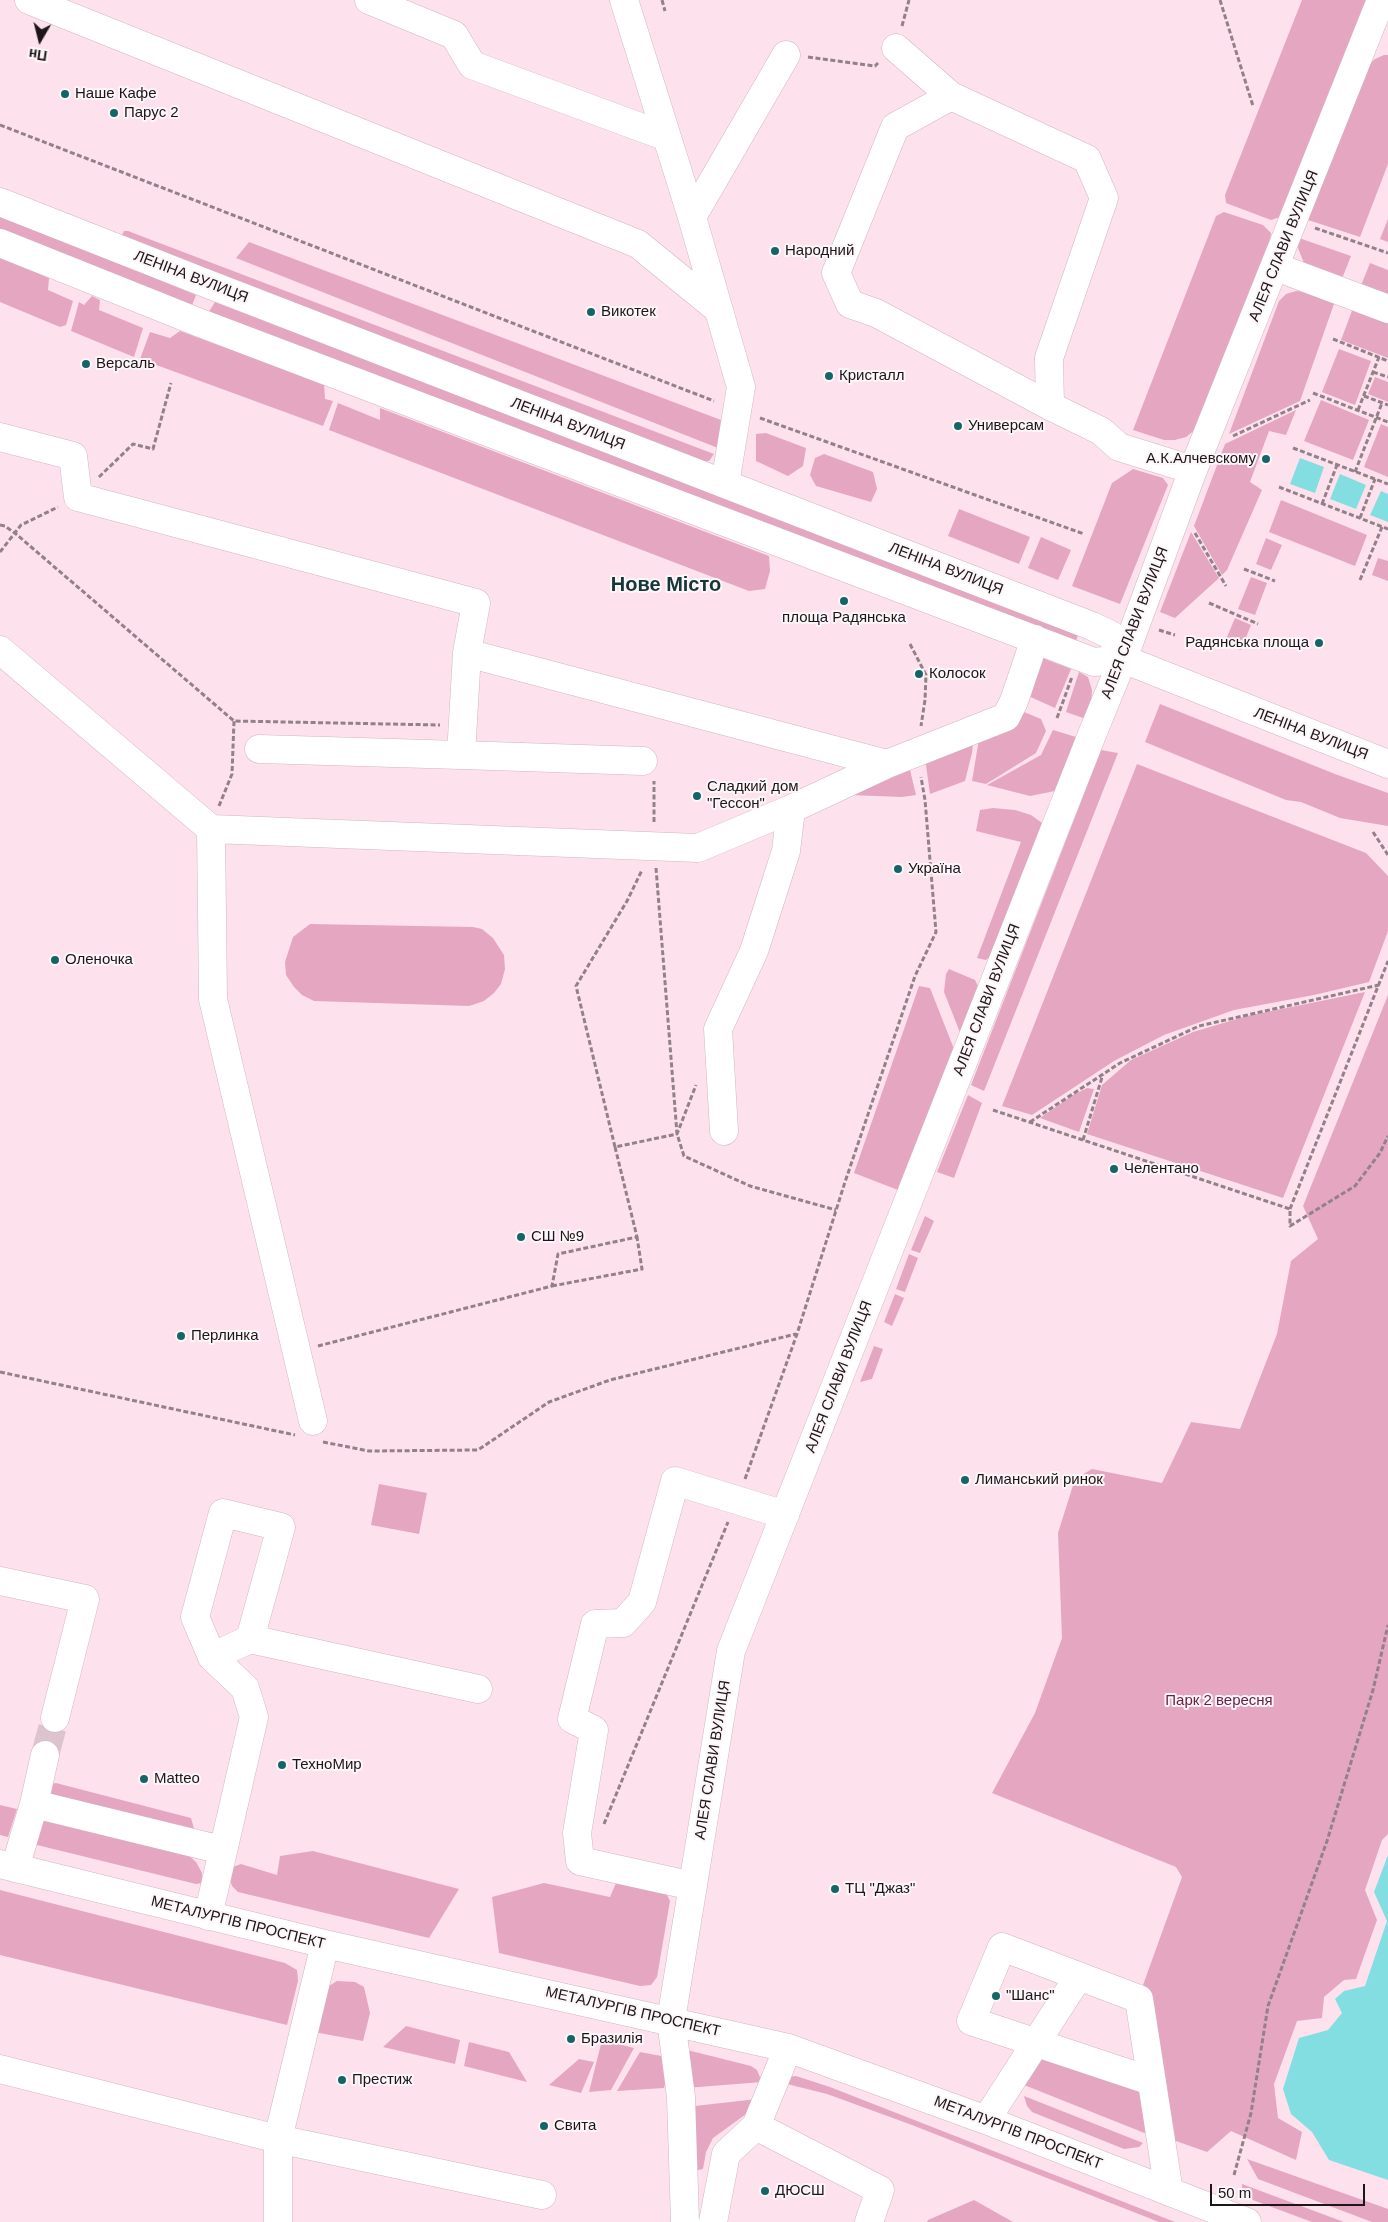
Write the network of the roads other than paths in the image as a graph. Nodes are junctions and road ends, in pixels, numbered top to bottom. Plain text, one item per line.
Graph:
1 (29, 0) edge
2 (369, 0) edge
3 (624, 0) edge
4 (1380, 0) edge
5 (1377, 42) edge
6 (896, 48) road end
7 (786, 55) road end
8 (951, 96) junction
9 (667, 137) junction
10 (0, 202) edge
11 (692, 217) junction
12 (0, 243) edge
13 (1276, 267) junction
14 (1388, 309) edge
15 (719, 310) junction
16 (1050, 406) junction
17 (0, 437) edge
18 (1193, 470) junction
19 (725, 484) junction
20 (1035, 639) junction
21 (0, 650) edge
22 (467, 654) junction
23 (1123, 659) junction
24 (259, 749) dead end
25 (461, 755) junction
26 (643, 761) road end
27 (887, 764) junction
28 (1388, 764) edge
29 (791, 809) junction
30 (210, 829) junction
31 (724, 1132) dead end
32 (311, 1433) road end
33 (785, 1515) junction
34 (0, 1581) edge
35 (250, 1640) junction
36 (212, 1656) junction
37 (478, 1689) dead end
38 (55, 1718) tunnel mouth
39 (45, 1755) tunnel mouth
40 (34, 1804) junction
41 (222, 1850) junction
42 (7, 1866) edge
43 (693, 1886) junction
44 (208, 1916) junction
45 (325, 1944) junction
46 (1079, 1976) junction
47 (671, 2020) junction
48 (1037, 2043) junction
49 (788, 2048) junction
50 (0, 2069) edge
51 (1151, 2081) junction
52 (986, 2120) junction
53 (756, 2126) junction
54 (278, 2139) junction
55 (1169, 2192) junction
56 (542, 2195) dead end
57 (278, 2222) edge
58 (685, 2222) edge
59 (713, 2222) edge
60 (869, 2222) edge
61 (1247, 2222) edge

1 - 15 street
2 - 9 street
3 - 9 street
4 - 5 street, АЛЕЯ СЛАВИ ВУЛИЦЯ
5 - 13 street, АЛЕЯ СЛАВИ ВУЛИЦЯ
6 - 8 street
7 - 11 street
8 - 16 street
8 - 16 street
9 - 11 street
10 - 19 street, ЛЕНІНА ВУЛИЦЯ
11 - 15 street
12 - 20 street, ЛЕНІНА ВУЛИЦЯ
13 - 14 street
13 - 18 street, АЛЕЯ СЛАВИ ВУЛИЦЯ
15 - 19 street
16 - 18 street
17 - 22 street
18 - 23 street, АЛЕЯ СЛАВИ ВУЛИЦЯ
19 - 23 street, ЛЕНІНА ВУЛИЦЯ
20 - 23 street, ЛЕНІНА ВУЛИЦЯ
20 - 27 street
21 - 30 street
22 - 25 street
22 - 27 street
23 - 28 street, ЛЕНІНА ВУЛИЦЯ
23 - 33 street, АЛЕЯ СЛАВИ ВУЛИЦЯ
24 - 25 street
25 - 26 street
27 - 29 street
29 - 30 street
29 - 31 street
30 - 32 street
33 - 43 street, АЛЕЯ СЛАВИ ВУЛИЦЯ
33 - 43 street
34 - 38 street
35 - 36 street
35 - 36 street
35 - 37 street
36 - 41 street
39 - 40 street
40 - 41 street
40 - 42 street
41 - 44 street
42 - 44 street, МЕТАЛУРГІВ ПРОСПЕКТ
43 - 47 street, АЛЕЯ СЛАВИ ВУЛИЦЯ
44 - 45 street, МЕТАЛУРГІВ ПРОСПЕКТ
45 - 47 street, МЕТАЛУРГІВ ПРОСПЕКТ
45 - 54 street
46 - 48 street
46 - 48 street
46 - 51 street
47 - 49 street, МЕТАЛУРГІВ ПРОСПЕКТ
47 - 58 street, АЛЕЯ СЛАВИ ВУЛИЦЯ
48 - 51 street
48 - 52 street
49 - 52 street, МЕТАЛУРГІВ ПРОСПЕКТ
49 - 53 street
50 - 54 street
51 - 55 street
52 - 55 street, МЕТАЛУРГІВ ПРОСПЕКТ
53 - 59 street
53 - 60 street
54 - 56 street
54 - 57 street
55 - 61 street, МЕТАЛУРГІВ ПРОСПЕКТ

